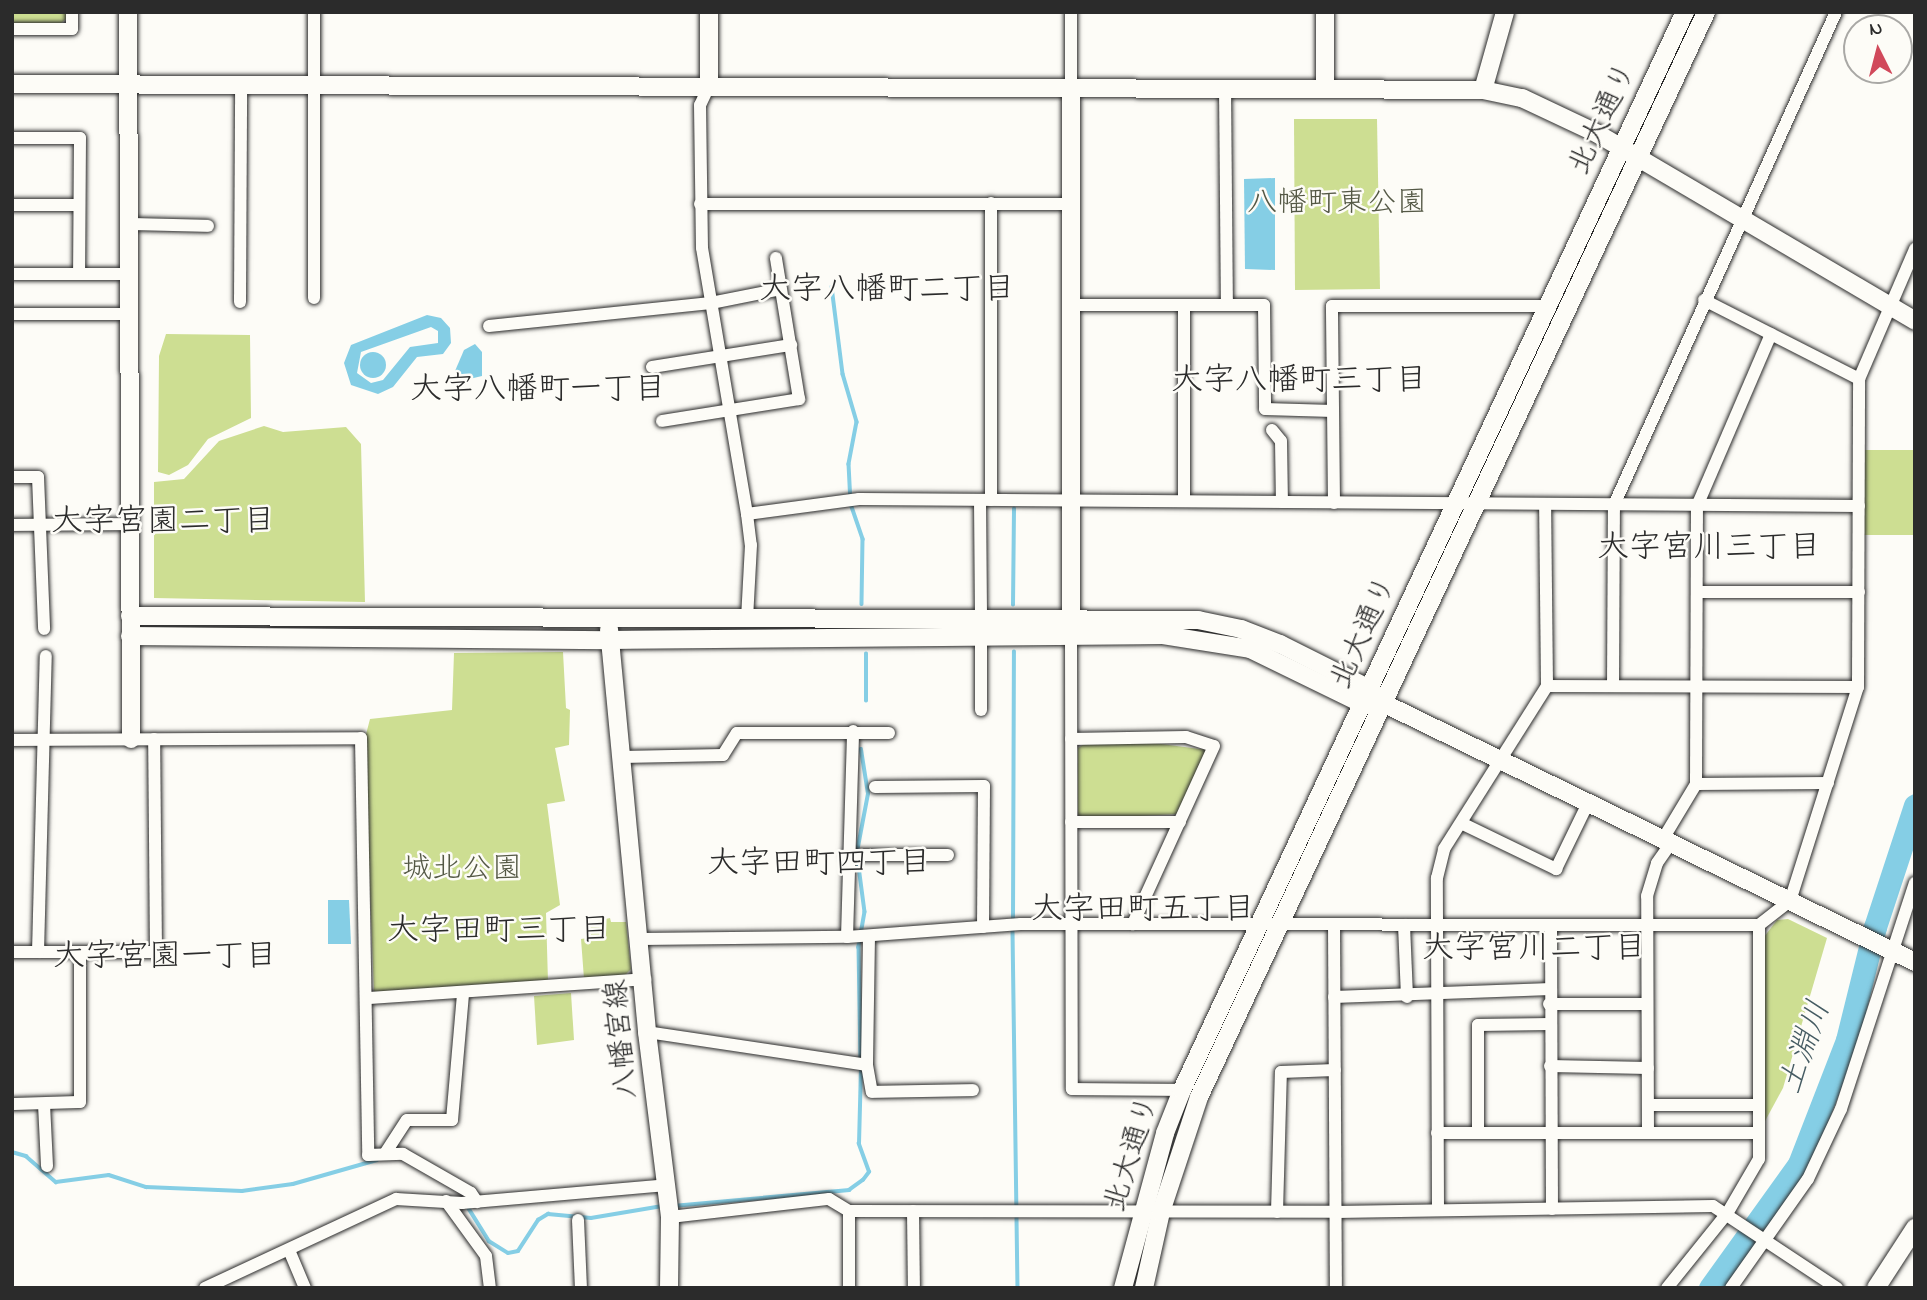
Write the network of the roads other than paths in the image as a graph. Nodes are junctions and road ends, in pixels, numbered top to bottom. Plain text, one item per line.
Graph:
1 (72, 12) edge
2 (128, 12) edge
3 (314, 12) edge
4 (709, 12) edge
5 (1071, 12) edge
6 (1325, 12) edge
7 (1505, 12) edge
8 (1685, 12) edge
9 (1706, 12) edge
10 (1836, 12) edge
11 (12, 29) edge
12 (12, 85) edge
13 (128, 85) junction
14 (241, 85) junction
15 (314, 85) junction
16 (709, 86) junction
17 (1225, 86) junction
18 (1325, 86) junction
19 (1071, 87) junction
20 (1483, 90) junction
21 (12, 138) edge
22 (1621, 149) junction
23 (1637, 159) junction
24 (991, 203) junction
25 (700, 204) junction
26 (1071, 204) junction
27 (12, 205) edge
28 (78, 205) junction
29 (186, 212) dead end
30 (1741, 218) junction
31 (128, 224) junction
32 (186, 226) junction
33 (208, 226) dead end
34 (1915, 249) edge
35 (775, 258) dead end
36 (12, 274) edge
37 (79, 274) junction
38 (129, 274) junction
39 (781, 289) junction
40 (314, 298) dead end
41 (1704, 300) junction
42 (240, 302) dead end
43 (711, 303) junction
44 (1071, 305) junction
45 (1227, 305) junction
46 (1184, 306) junction
47 (1548, 306) junction
48 (1889, 306) junction
49 (12, 314) edge
50 (129, 314) junction
51 (1915, 321) edge
52 (489, 326) dead end
53 (1771, 334) junction
54 (790, 345) junction
55 (720, 356) junction
56 (652, 367) dead end
57 (1859, 379) junction
58 (729, 410) junction
59 (1333, 411) junction
60 (662, 421) dead end
61 (1272, 430) dead end
62 (12, 477) edge
63 (986, 500) junction
64 (1184, 501) junction
65 (1071, 502) junction
66 (1282, 502) junction
67 (1334, 503) junction
68 (1454, 505) junction
69 (1475, 505) junction
70 (1545, 505) junction
71 (1614, 505) junction
72 (1697, 506) junction
73 (1859, 506) junction
74 (747, 514) junction
75 (130, 524) junction
76 (12, 525) edge
77 (39, 525) junction
78 (1697, 592) junction
79 (1859, 592) junction
80 (130, 617) junction
81 (1071, 618) junction
82 (608, 619) junction
83 (747, 620) junction
84 (981, 627) junction
85 (44, 629) dead end
86 (130, 636) junction
87 (1071, 637) junction
88 (610, 640) junction
89 (46, 656) dead end
90 (1546, 686) junction
91 (1613, 686) junction
92 (1697, 686) junction
93 (1858, 687) junction
94 (1367, 697) junction
95 (1383, 703) junction
96 (981, 710) dead end
97 (853, 731) junction
98 (889, 733) dead end
99 (131, 739) junction
100 (154, 739) junction
101 (1071, 739) junction
102 (12, 740) edge
103 (46, 740) junction
104 (622, 757) junction
105 (1501, 760) junction
106 (1828, 783) junction
107 (1696, 784) junction
108 (875, 787) dead end
109 (1588, 803) junction
110 (1071, 822) junction
111 (1180, 822) junction
112 (1461, 823) junction
113 (1667, 841) junction
114 (847, 855) junction
115 (948, 855) dead end
116 (1915, 883) edge
117 (1790, 901) junction
118 (1072, 924) junction
119 (1279, 924) junction
120 (1334, 924) junction
121 (1133, 925) junction
122 (1258, 925) junction
123 (1404, 925) junction
124 (1551, 925) junction
125 (1759, 925) junction
126 (1436, 926) junction
127 (1646, 926) junction
128 (983, 928) junction
129 (859, 936) junction
130 (641, 939) junction
131 (1890, 950) junction
132 (12, 952) edge
133 (38, 952) junction
134 (80, 952) junction
135 (1915, 962) edge
136 (645, 979) junction
137 (1550, 989) junction
138 (463, 994) junction
139 (1334, 997) junction
140 (1407, 997) junction
141 (1436, 997) junction
142 (368, 998) junction
143 (1549, 1003) junction
144 (1647, 1004) junction
145 (1550, 1024) junction
146 (647, 1032) junction
147 (862, 1065) junction
148 (1550, 1066) junction
149 (1648, 1068) junction
150 (1335, 1070) junction
151 (973, 1090) dead end
152 (1182, 1090) junction
153 (12, 1104) edge
154 (44, 1104) junction
155 (1648, 1105) junction
156 (1756, 1105) junction
157 (1437, 1133) junction
158 (1478, 1133) junction
159 (1549, 1133) junction
160 (1648, 1133) junction
161 (1756, 1133) junction
162 (386, 1152) junction
163 (47, 1166) dead end
164 (446, 1202) junction
165 (470, 1202) junction
166 (669, 1204) junction
167 (1552, 1209) junction
168 (1437, 1210) junction
169 (849, 1211) junction
170 (913, 1211) junction
171 (1152, 1212) junction
172 (1277, 1212) junction
173 (1336, 1212) junction
174 (1730, 1213) junction
175 (578, 1220) dead end
176 (1915, 1228) edge
177 (1765, 1237) junction
178 (289, 1250) junction
179 (205, 1288) edge
180 (305, 1288) edge
181 (490, 1288) edge
182 (581, 1288) edge
183 (669, 1288) edge
184 (849, 1288) edge
185 (914, 1288) edge
186 (1123, 1288) edge
187 (1144, 1288) edge
188 (1336, 1288) edge
189 (1667, 1288) edge
190 (1731, 1288) edge
191 (1837, 1288) edge
192 (1876, 1288) edge

1 - 11 street
2 - 13 street
3 - 15 street
4 - 16 street
5 - 19 street
6 - 18 street
7 - 20 street
8 - 22 street, 北大通り
9 - 23 street
10 - 30 street
12 - 13 street
13 - 14 street
13 - 31 street
14 - 15 street
14 - 42 street
15 - 16 street
15 - 40 street
16 - 19 street
16 - 25 street
17 - 18 street
17 - 19 street
17 - 45 street
18 - 20 street
19 - 26 street
20 - 22 street
21 - 28 street
22 - 23 street
22 - 47 street, 北大通り
23 - 30 street
23 - 69 street
24 - 25 street
24 - 26 street
24 - 63 street
25 - 43 street
26 - 44 street
27 - 28 street
28 - 37 street
29 - 32 street
30 - 41 street
30 - 48 street
31 - 32 street
31 - 38 street
32 - 33 street
34 - 48 street
35 - 39 street
36 - 37 street
37 - 38 street
38 - 50 street
39 - 43 street
39 - 54 street
41 - 53 street
41 - 71 street
43 - 52 street
43 - 55 street
44 - 46 street
44 - 65 street
45 - 46 street
45 - 59 street
46 - 64 street
47 - 59 street
47 - 68 street, 北大通り
48 - 51 street
48 - 57 street
49 - 50 street
50 - 75 street
53 - 57 street
53 - 72 street
54 - 55 street
54 - 58 street
55 - 56 street
55 - 58 street
57 - 73 street
58 - 60 street
58 - 74 street
59 - 67 street
61 - 66 street
62 - 77 street
63 - 65 street
63 - 74 street
63 - 84 street
64 - 65 street
64 - 66 street
65 - 81 street
66 - 67 street
67 - 68 street
68 - 69 street
68 - 94 street, 北大通り
69 - 70 street
69 - 95 street
70 - 71 street
70 - 90 street
71 - 72 street
71 - 91 street
72 - 73 street
72 - 78 street
73 - 79 street
74 - 83 street
75 - 77 street
75 - 80 street
76 - 77 street
77 - 85 street
78 - 79 street
78 - 92 street
79 - 93 street
80 - 82 street
80 - 86 street
81 - 84 street
81 - 87 street
81 - 94 street
82 - 83 street
82 - 88 street, 八幡宮線
83 - 84 street
84 - 87 street
84 - 88 street
84 - 96 street
86 - 88 street
86 - 99 street
87 - 94 street
87 - 101 street
88 - 104 street, 八幡宮線
89 - 103 street
90 - 91 street
90 - 105 street
91 - 92 street
92 - 93 street
92 - 107 street
93 - 106 street
94 - 95 street
94 - 122 street, 北大通り
95 - 105 street
95 - 119 street
97 - 98 street
97 - 104 street
97 - 114 street
99 - 100 street
99 - 103 street
100 - 134 street
100 - 142 street
101 - 110 street
101 - 111 street
102 - 103 street
103 - 133 street
104 - 130 street, 八幡宮線
105 - 109 street
105 - 112 street
106 - 107 street
106 - 117 street
107 - 113 street
108 - 128 street
109 - 112 street
109 - 113 street
110 - 111 street
110 - 118 street
111 - 121 street
112 - 126 street
113 - 117 street
113 - 127 street
114 - 115 street
114 - 129 street
116 - 131 street
117 - 125 street
117 - 131 street
118 - 121 street
118 - 128 street
118 - 152 street
119 - 120 street
119 - 122 street
119 - 171 street
120 - 123 street
120 - 139 street
121 - 122 street
122 - 152 street, 北大通り
123 - 126 street
123 - 140 street
124 - 126 street
124 - 127 street
124 - 137 street
125 - 127 street
125 - 156 street
126 - 141 street
127 - 144 street
128 - 129 street
129 - 130 street
129 - 147 street
130 - 136 street, 八幡宮線
131 - 135 street
131 - 177 street
132 - 133 street
133 - 134 street
134 - 154 street
136 - 138 street
136 - 146 street, 八幡宮線
137 - 141 street
137 - 143 street
138 - 142 street
138 - 162 street
139 - 140 street
139 - 150 street
140 - 141 street
141 - 157 street
142 - 162 street
143 - 144 street
143 - 145 street
144 - 149 street
145 - 148 street
145 - 158 street
146 - 147 street
146 - 166 street, 八幡宮線
147 - 151 street
148 - 149 street
148 - 159 street
149 - 155 street
150 - 172 street
150 - 173 street
152 - 171 street, 北大通り
153 - 154 street
154 - 163 street
155 - 156 street
155 - 160 street
156 - 161 street
157 - 158 street
157 - 168 street
158 - 159 street
159 - 160 street
159 - 167 street
160 - 161 street
161 - 174 street
162 - 165 street
164 - 165 street
164 - 178 street
164 - 181 street
165 - 166 street
166 - 169 street
166 - 183 street, 八幡宮線
167 - 168 street
167 - 174 street
168 - 173 street
169 - 170 street
169 - 184 street
170 - 171 street
170 - 185 street
171 - 172 street
171 - 186 street, 北大通り
171 - 187 street
172 - 173 street
173 - 188 street
174 - 177 street
174 - 189 street
175 - 182 street
176 - 192 street
177 - 190 street
177 - 191 street
178 - 179 street
178 - 180 street

